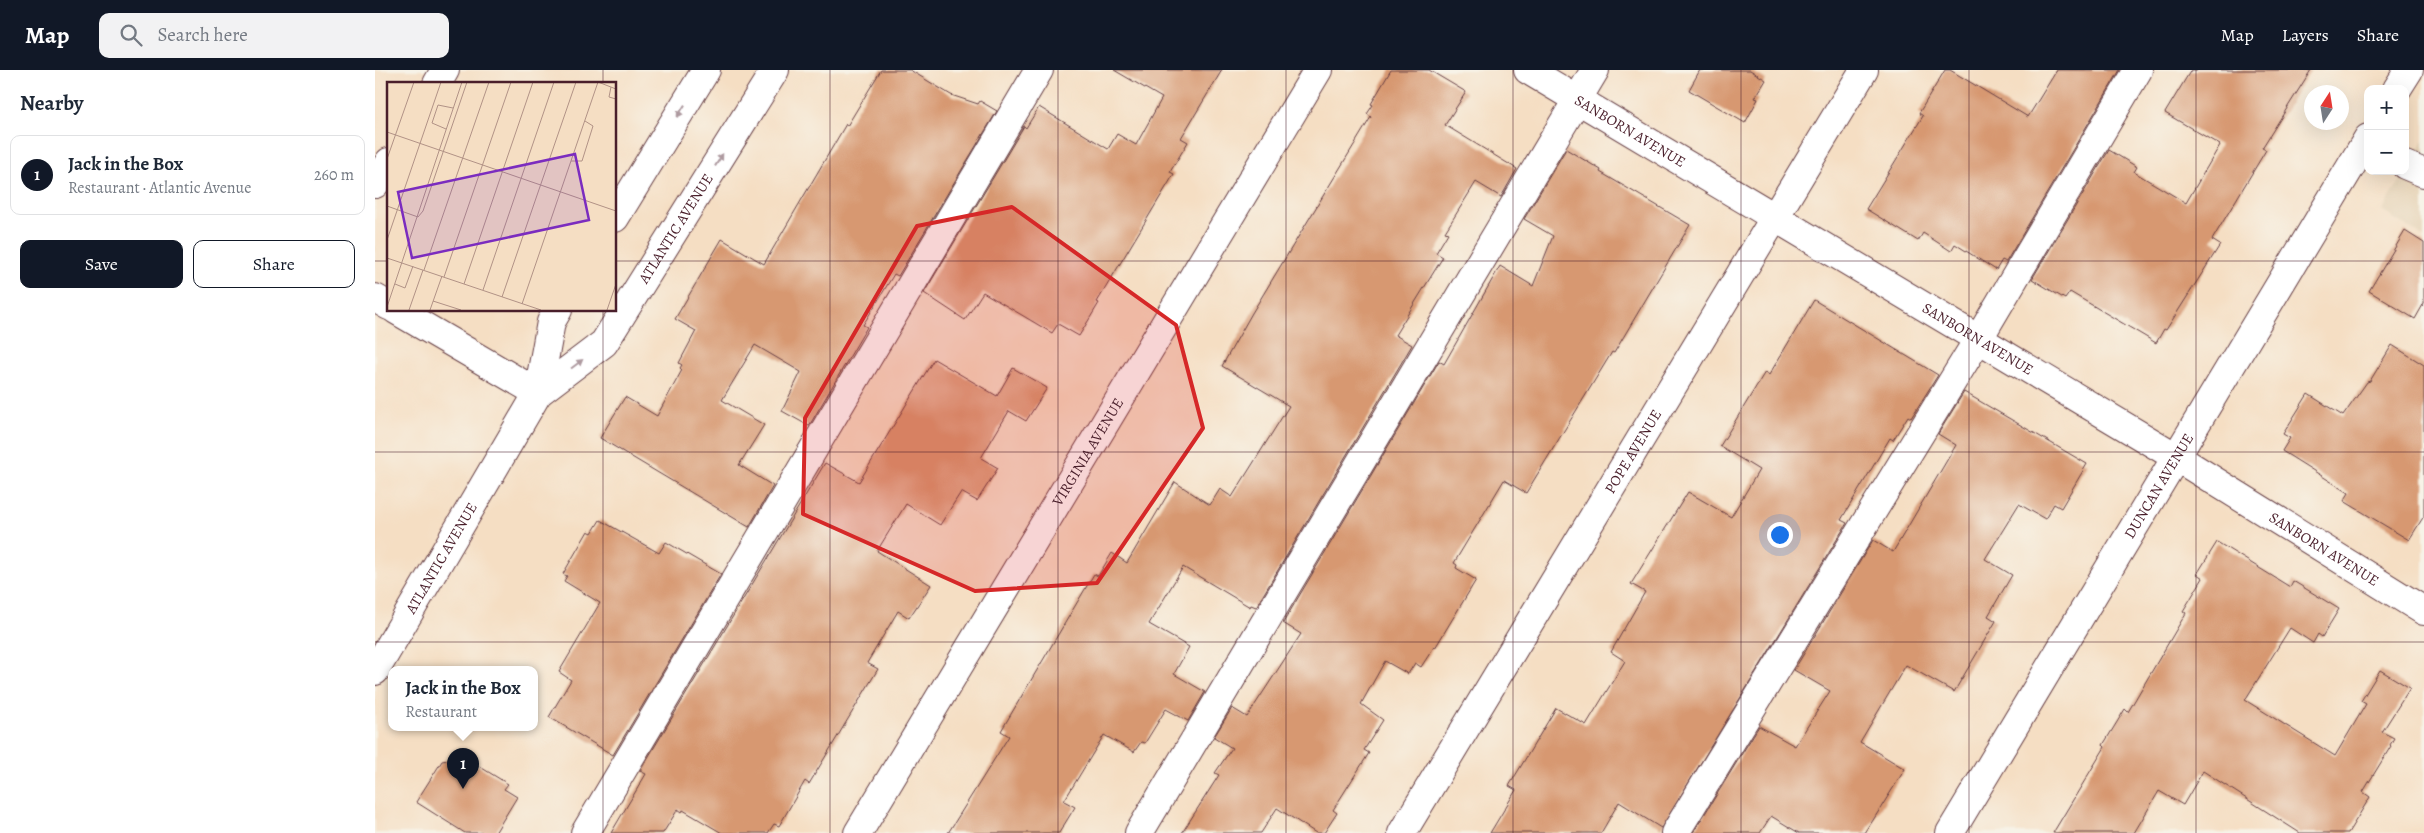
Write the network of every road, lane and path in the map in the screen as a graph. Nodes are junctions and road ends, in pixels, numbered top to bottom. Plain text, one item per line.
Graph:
1 (445, 70) edge
2 (706, 70) edge
3 (775, 70) edge
4 (1039, 70) edge
5 (1318, 70) edge
6 (1528, 70) edge
7 (1595, 70) edge
8 (1864, 70) edge
9 (2138, 70) edge
10 (2409, 70) edge
11 (438, 82) edge
12 (2400, 85) edge
13 (1577, 100) junction
14 (2364, 146) edge
15 (387, 165) edge
16 (2409, 167) edge
17 (2424, 173) edge
18 (375, 184) edge
19 (616, 216) edge
20 (1776, 218) junction
21 (375, 298) edge
22 (387, 305) edge
23 (398, 311) edge
24 (557, 311) edge
25 (1979, 338) junction
26 (538, 393) junction
27 (2176, 457) junction
28 (2424, 610) edge
29 (375, 671) edge
30 (585, 833) edge
31 (857, 833) edge
32 (1139, 833) edge
33 (1401, 833) edge
34 (1675, 833) edge
35 (1950, 833) edge

1 - 11 street
2 -> 19 street
26 -> 3 street, ATLANTIC AVENUE
4 - 30 street
5 - 31 street, VIRGINIA AVENUE
6 - 13 street, SANBORN AVENUE
7 - 13 street
8 - 20 street, POPE AVENUE
9 - 25 street
10 - 12 street
13 - 20 street, SANBORN AVENUE
13 - 32 street
14 - 27 street, DUNCAN AVENUE
15 - 18 street
16 - 17 street
20 - 25 street, SANBORN AVENUE
20 - 33 street, POPE AVENUE
21 - 22 street
23 - 26 street
24 - 26 street, ATLANTIC AVENUE
25 - 27 street, SANBORN AVENUE
25 - 34 street
26 - 29 street, ATLANTIC AVENUE
27 - 28 street, SANBORN AVENUE
27 - 35 street, DUNCAN AVENUE

